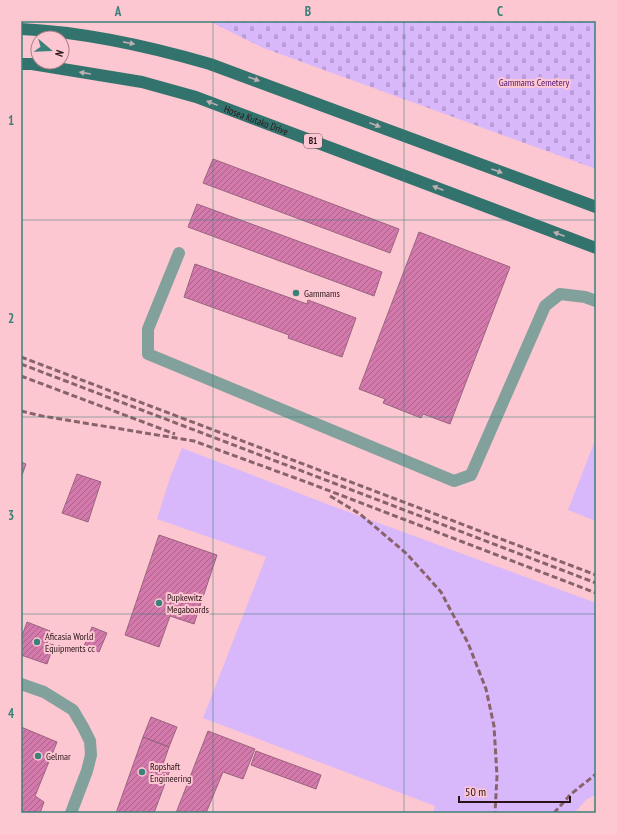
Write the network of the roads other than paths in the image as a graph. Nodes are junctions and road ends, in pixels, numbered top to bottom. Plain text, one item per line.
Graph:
1 (21, 29) edge
2 (21, 64) edge
3 (596, 207) edge
4 (596, 248) edge
5 (179, 253) dead end
6 (596, 301) edge
7 (21, 684) edge
8 (71, 813) edge

1 -> 3 main road
4 -> 2 main road, Hosea Kutako Drive / B1
5 - 6 street
7 - 8 street

